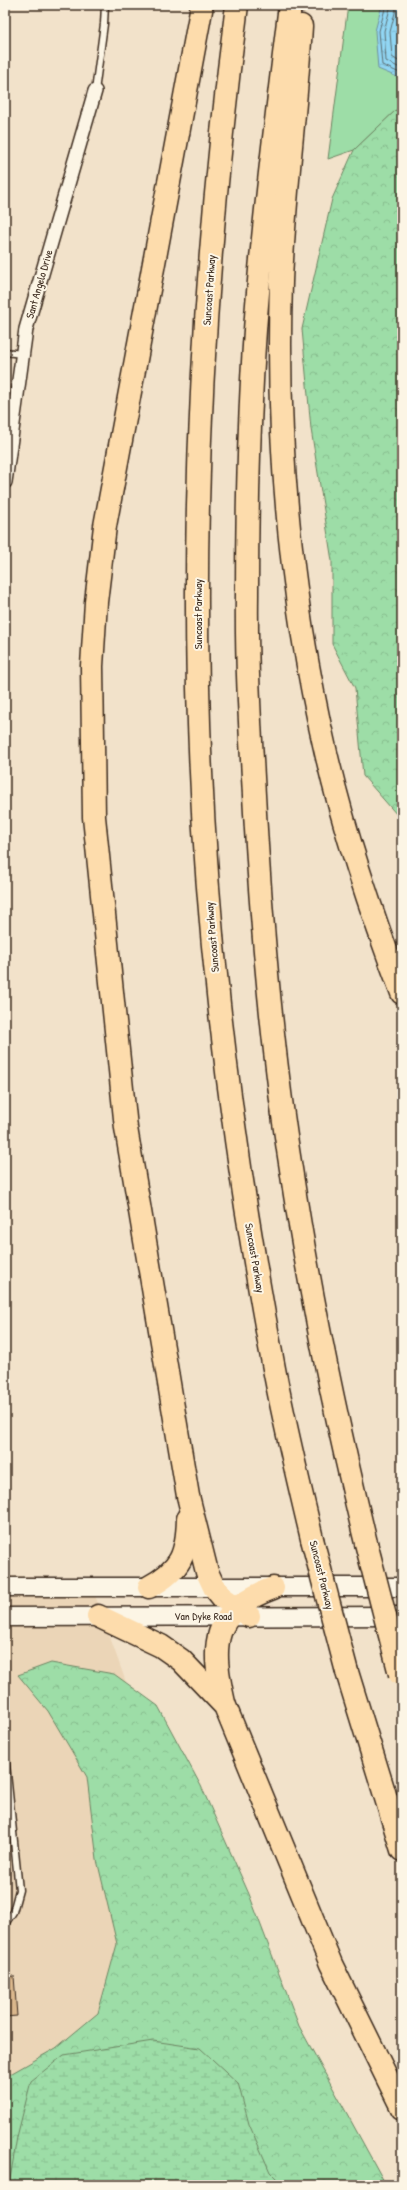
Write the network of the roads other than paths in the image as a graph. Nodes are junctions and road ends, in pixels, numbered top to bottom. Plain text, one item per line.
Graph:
1 (105, 5) edge
2 (202, 5) edge
3 (237, 5) edge
4 (290, 5) edge
5 (302, 5) edge
6 (95, 91) joint
7 (5, 352) edge
8 (22, 354) junction
9 (5, 482) edge
10 (402, 993) edge
11 (188, 1496) junction
12 (5, 1587) edge
13 (149, 1587) junction
14 (214, 1587) junction
15 (402, 1587) edge
16 (273, 1588) junction
17 (238, 1613) junction
18 (98, 1616) junction
19 (402, 1616) edge
20 (5, 1617) edge
21 (401, 1677) edge
22 (225, 1706) junction
23 (5, 1754) edge
24 (402, 1850) edge
25 (5, 1924) edge
26 (402, 2108) edge

1 - 6 lane
2 - 11 highway
3 - 24 highway, Suncoast Parkway, bridge
4 - 21 highway, bridge
5 - 10 highway
6 - 8 street, Sant Angelo Drive
7 - 8 lane
8 - 9 street, Sant Angelo Drive
11 - 13 highway
11 - 14 highway
12 - 13 main road
13 - 14 main road
14 - 16 main road
14 - 17 highway
15 - 16 main road
16 - 17 highway
17 - 18 main road, Van Dyke Road
17 - 19 main road, Van Dyke Road
17 - 22 highway
18 - 20 main road, Van Dyke Road
18 - 22 highway
22 - 26 highway
23 - 25 lane

